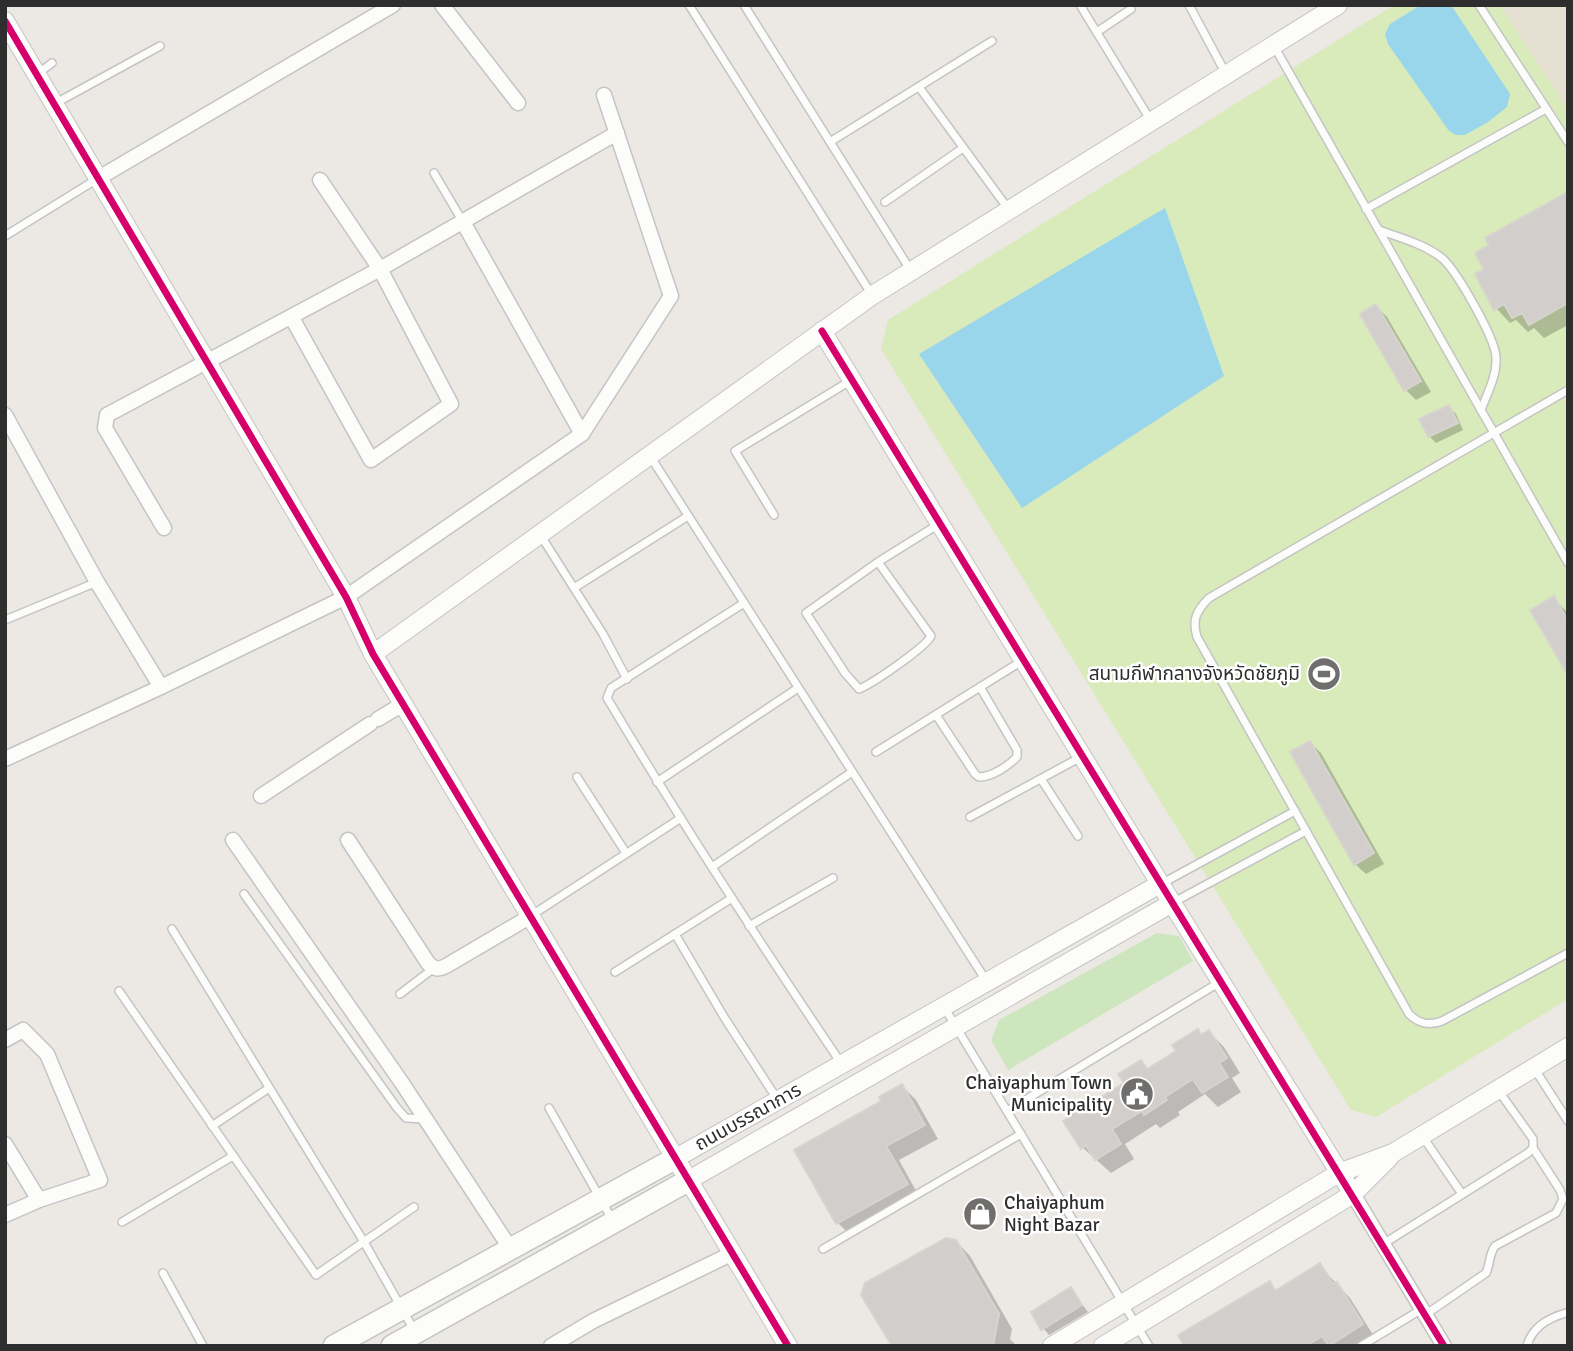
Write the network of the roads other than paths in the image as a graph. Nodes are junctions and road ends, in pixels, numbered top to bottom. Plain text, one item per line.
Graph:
1 (393, 5) edge
2 (442, 5) edge
3 (688, 5) edge
4 (744, 5) edge
5 (1080, 5) edge
6 (1189, 5) edge
7 (1338, 5) edge
8 (1479, 5) edge
9 (1131, 9) dead end
10 (5, 21) edge
11 (1097, 32) junction
12 (992, 41) dead end
13 (160, 46) dead end
14 (1273, 46) junction
15 (52, 63) dead end
16 (37, 75) junction
17 (1226, 75) junction
18 (919, 87) junction
19 (604, 95) dead end
20 (518, 103) dead end
21 (55, 104) junction
22 (1546, 109) junction
23 (1152, 122) junction
24 (617, 133) junction
25 (830, 142) junction
26 (1568, 142) edge
27 (963, 148) junction
28 (434, 173) dead end
29 (97, 179) junction
30 (320, 180) dead end
31 (885, 202) dead end
32 (1366, 209) junction
33 (1009, 210) junction
34 (463, 222) junction
35 (1378, 230) junction
36 (5, 236) edge
37 (380, 269) junction
38 (911, 271) junction
39 (873, 295) junction
40 (292, 318) junction
41 (822, 331) junction
42 (208, 362) junction
43 (851, 381) junction
44 (1568, 390) edge
45 (1480, 410) junction
46 (5, 415) edge
47 (1494, 432) junction
48 (582, 434) junction
49 (649, 456) junction
50 (774, 515) dead end
51 (688, 516) junction
52 (939, 524) junction
53 (164, 528) dead end
54 (540, 534) junction
55 (878, 562) junction
56 (1568, 563) edge
57 (97, 582) junction
58 (573, 588) junction
59 (346, 597) junction
60 (744, 603) junction
61 (5, 620) edge
62 (373, 654) junction
63 (1023, 661) junction
64 (627, 680) junction
65 (161, 687) junction
66 (981, 687) junction
67 (798, 688) junction
68 (404, 704) junction
69 (936, 715) junction
70 (876, 752) dead end
71 (1082, 757) junction
72 (5, 759) edge
73 (852, 772) junction
74 (577, 778) dead end
75 (1041, 779) junction
76 (657, 782) junction
77 (261, 796) dead end
78 (1295, 811) junction
79 (970, 817) dead end
80 (681, 818) junction
81 (1306, 831) junction
82 (1078, 836) dead end
83 (233, 840) dead end
84 (348, 840) dead end
85 (625, 853) junction
86 (712, 867) junction
87 (833, 877) dead end
88 (1160, 884) junction
89 (244, 894) dead end
90 (732, 898) junction
91 (1172, 903) junction
92 (531, 916) junction
93 (749, 926) junction
94 (172, 929) dead end
95 (675, 934) junction
96 (1568, 953) edge
97 (434, 968) junction
98 (615, 972) dead end
99 (1220, 981) junction
100 (987, 982) junction
101 (120, 991) dead end
102 (400, 994) dead end
103 (944, 1007) junction
104 (956, 1027) junction
105 (5, 1040) edge
106 (1568, 1047) edge
107 (842, 1064) junction
108 (1533, 1068) junction
109 (269, 1088) junction
110 (1497, 1090) junction
111 (778, 1100) junction
112 (549, 1108) dead end
113 (1007, 1111) junction
114 (426, 1119) junction
115 (1568, 1121) edge
116 (212, 1126) junction
117 (1021, 1135) junction
118 (1422, 1136) junction
119 (5, 1144) edge
120 (1533, 1148) junction
121 (1394, 1153) junction
122 (233, 1156) junction
123 (676, 1158) junction
124 (1339, 1173) junction
125 (689, 1180) junction
126 (1353, 1194) junction
127 (1462, 1194) junction
128 (600, 1199) junction
129 (39, 1200) junction
130 (414, 1207) dead end
131 (5, 1215) edge
132 (122, 1222) dead end
133 (613, 1222) junction
134 (364, 1242) junction
135 (1383, 1244) junction
136 (510, 1248) junction
137 (823, 1249) dead end
138 (733, 1254) junction
139 (163, 1273) dead end
140 (1123, 1303) junction
141 (402, 1308) junction
142 (1423, 1312) junction
143 (1566, 1312) dead end
144 (1137, 1326) junction
145 (415, 1333) junction
146 (784, 1345) edge
147 (204, 1346) edge
148 (334, 1346) edge
149 (392, 1346) edge
150 (551, 1346) edge
151 (1052, 1346) edge
152 (1103, 1346) edge
153 (1149, 1346) edge
154 (1361, 1346) edge
155 (1444, 1346) edge
156 (1527, 1346) edge

1 - 29 street
2 - 20 street
3 - 39 lane
4 - 25 lane
5 - 11 lane
6 - 17 lane
7 - 14 street
8 - 22 lane
9 - 11 lane
10 - 16 street
11 - 23 lane
12 - 18 lane
13 - 21 lane
14 - 17 street
14 - 32 lane
15 - 16 lane
16 - 21 street
17 - 23 street
18 - 25 lane
18 - 27 lane
19 - 24 street
21 - 29 street
22 - 26 lane
22 - 32 lane
23 - 33 street
24 - 34 street
24 - 48 street
25 - 38 lane
27 - 31 lane
27 - 33 lane
28 - 34 lane
29 - 36 lane
29 - 42 street
30 - 37 street
32 - 35 lane
33 - 38 street
34 - 37 street
34 - 48 street
35 - 45 lane
35 - 45 lane
37 - 40 street
37 - 40 street
38 - 39 street
39 - 41 street
40 - 42 street
41 - 43 street
41 - 49 street
42 - 53 street
42 - 59 street
43 - 50 lane
43 - 52 street
44 - 47 lane
45 - 47 lane
46 - 57 street
47 - 56 lane
47 - 78 lane
48 - 59 street
49 - 51 lane
49 - 54 street
51 - 58 lane
51 - 60 lane
52 - 55 lane
52 - 63 street
54 - 58 lane
54 - 62 street
55 - 55 lane
57 - 61 lane
57 - 65 street
58 - 64 lane
59 - 62 street
59 - 65 street
60 - 64 lane
60 - 67 lane
62 - 68 street
63 - 66 lane
63 - 71 street
64 - 76 lane
65 - 72 street
66 - 69 lane
66 - 69 lane
67 - 73 lane
67 - 76 lane
68 - 77 street
68 - 92 street
69 - 70 lane
71 - 75 lane
71 - 88 street
73 - 86 lane
73 - 100 lane
74 - 85 lane
75 - 79 lane
75 - 82 lane
76 - 80 lane
78 - 81 lane
78 - 88 lane
80 - 85 lane
80 - 86 lane
81 - 91 lane
81 - 96 lane
83 - 114 street
84 - 97 street
85 - 92 lane
86 - 90 lane
87 - 93 lane
88 - 91 street
88 - 100 street, ถนนบรรณาการ
89 - 114 lane
90 - 93 lane
90 - 95 lane
91 - 99 street
91 - 104 street, ถนนบรรณาการ
92 - 97 street
92 - 123 street
93 - 107 lane
94 - 109 lane
95 - 98 lane
95 - 111 lane
97 - 102 lane
99 - 113 lane
99 - 124 street
100 - 103 street, ถนนบรรณาการ
101 - 116 lane
103 - 104 lane
103 - 107 street, ถนนบรรณาการ
104 - 113 lane
104 - 125 street, ถนนบรรณาการ
105 - 129 street
106 - 108 street
107 - 111 street, ถนนบรรณาการ
108 - 110 street
108 - 115 lane
109 - 116 lane
109 - 134 lane
110 - 118 street
110 - 120 lane
111 - 123 street, ถนนบรรณาการ
112 - 128 lane
113 - 117 lane
114 - 136 street
116 - 122 lane
117 - 137 lane
117 - 140 lane
118 - 121 street
118 - 127 lane
119 - 129 street
120 - 127 lane
120 - 142 lane
121 - 124 street
121 - 126 street
122 - 132 lane
122 - 134 lane
123 - 125 street
123 - 128 main road, ถนนบรรณาการ
124 - 126 street
124 - 140 street
125 - 133 main road, ถนนบรรณาการ
125 - 138 street
126 - 135 street
126 - 144 street
127 - 135 lane
128 - 133 lane
128 - 136 main road, ถนนบรรณาการ
129 - 131 street
130 - 134 lane
133 - 145 main road, ถนนบรรณาการ
134 - 141 lane
135 - 142 street
136 - 141 main road, ถนนบรรณาการ
138 - 146 street
138 - 150 street
139 - 147 lane
140 - 144 lane
140 - 151 street
141 - 145 lane
141 - 148 main road, ถนนบรรณาการ
142 - 154 lane
142 - 155 street
143 - 156 lane
144 - 152 street
144 - 153 lane
145 - 149 main road, ถนนบรรณาการ

